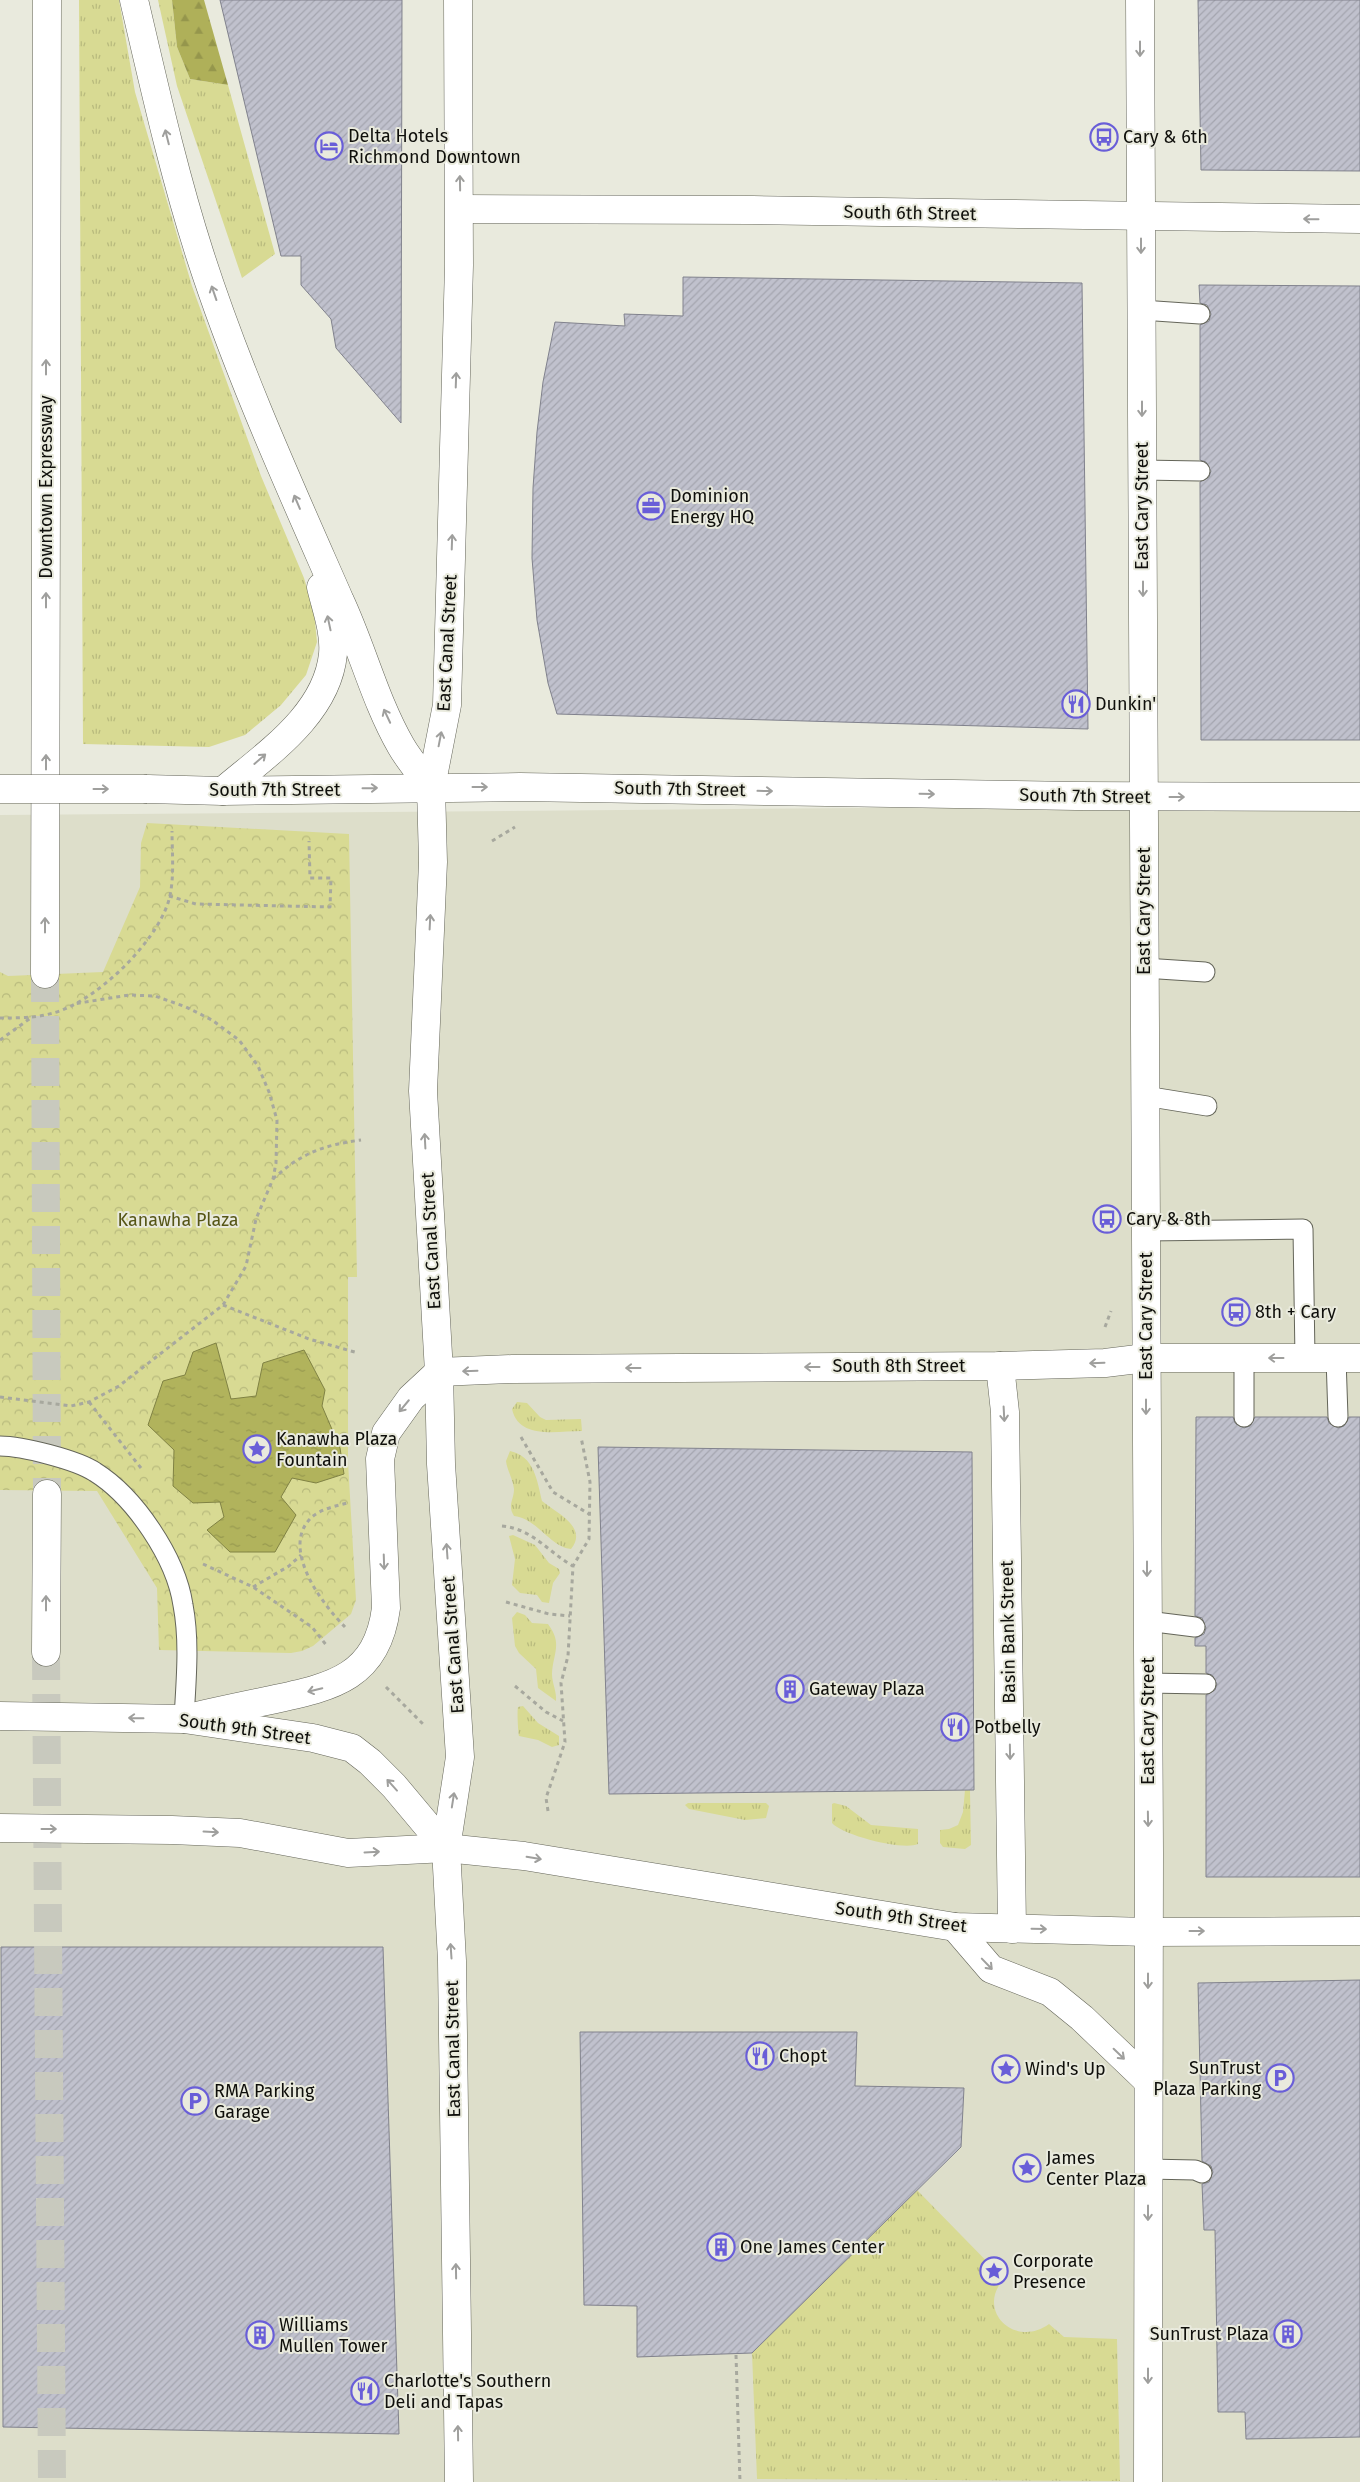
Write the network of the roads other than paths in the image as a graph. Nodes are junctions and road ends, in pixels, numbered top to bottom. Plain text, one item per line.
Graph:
1 (47, 0) edge
2 (134, 0) edge
3 (458, 0) edge
4 (1140, 0) edge
5 (460, 209) junction
6 (1141, 216) junction
7 (1360, 219) edge
8 (1142, 310) junction
9 (1200, 314) dead end
10 (1142, 470) junction
11 (1200, 471) dead end
12 (308, 530) junction
13 (431, 787) junction
14 (0, 789) edge
15 (223, 791) junction
16 (1143, 797) junction
17 (1360, 797) edge
18 (1144, 968) junction
19 (1205, 972) dead end
20 (45, 974) tunnel mouth
21 (1145, 1096) junction
22 (1207, 1106) dead end
23 (1145, 1231) junction
24 (1146, 1358) junction
25 (1244, 1358) junction
26 (1305, 1358) junction
27 (1348, 1358) edge
28 (1000, 1366) junction
29 (438, 1372) junction
30 (1244, 1417) dead end
31 (1338, 1417) dead end
32 (0, 1446) edge
33 (46, 1494) tunnel mouth
34 (1147, 1621) junction
35 (1195, 1627) dead end
36 (46, 1652) tunnel mouth
37 (1147, 1683) junction
38 (1206, 1684) dead end
39 (0, 1716) edge
40 (184, 1719) junction
41 (0, 1828) edge
42 (446, 1848) junction
43 (955, 1927) junction
44 (1012, 1928) junction
45 (1360, 1931) edge
46 (1148, 1932) junction
47 (1148, 2081) junction
48 (1148, 2169) junction
49 (1202, 2173) dead end
50 (459, 2482) edge
51 (1148, 2482) edge

20 -> 1 main road, Downtown Expressway
12 -> 2 main road
5 -> 3 main road, East Canal Street
4 -> 6 main road, East Cary Street
5 - 6 main road, South 6th Street
13 -> 5 main road, East Canal Street
7 -> 6 main road, South 6th Street
6 -> 8 main road, East Cary Street
8 - 9 lane
8 -> 10 main road, East Cary Street
10 - 11 lane
10 -> 16 main road, East Cary Street
13 -> 12 main road
15 -> 12 main road
15 -> 13 main road, South 7th Street
13 -> 16 main road, South 7th Street
29 -> 13 main road, East Canal Street
14 -> 15 main road, South 7th Street, bridge
16 -> 17 main road, South 7th Street
16 - 18 main road, East Cary Street
18 - 19 lane
18 - 21 main road, East Cary Street
21 - 22 lane
21 - 23 main road, East Cary Street
23 - 24 main road, East Cary Street
23 - 26 lane
24 - 25 main road, South 8th Street
24 -> 28 main road, South 8th Street
24 -> 34 main road, East Cary Street
26 -> 25 main road, South 8th Street
25 - 30 lane
26 - 27 main road, South 8th Street
27 - 31 lane
28 -> 29 main road, South 8th Street
28 -> 44 main road, Basin Bank Street
29 -> 40 main road
42 -> 29 main road, East Canal Street
32 - 40 lane
36 -> 33 main road
34 - 35 lane
34 - 37 main road, East Cary Street
37 - 38 lane
37 -> 46 main road, East Cary Street
40 -> 39 main road, South 9th Street
42 -> 40 main road, South 9th Street
41 -> 42 main road, South 9th Street
42 -> 43 main road, South 9th Street
50 -> 42 main road, East Canal Street
43 - 44 main road, South 9th Street
43 -> 47 main road
44 -> 46 main road, South 9th Street
46 -> 45 main road, South 9th Street
46 -> 47 main road, East Cary Street
47 - 48 main road, East Cary Street
48 - 49 lane
48 -> 51 main road, East Cary Street

